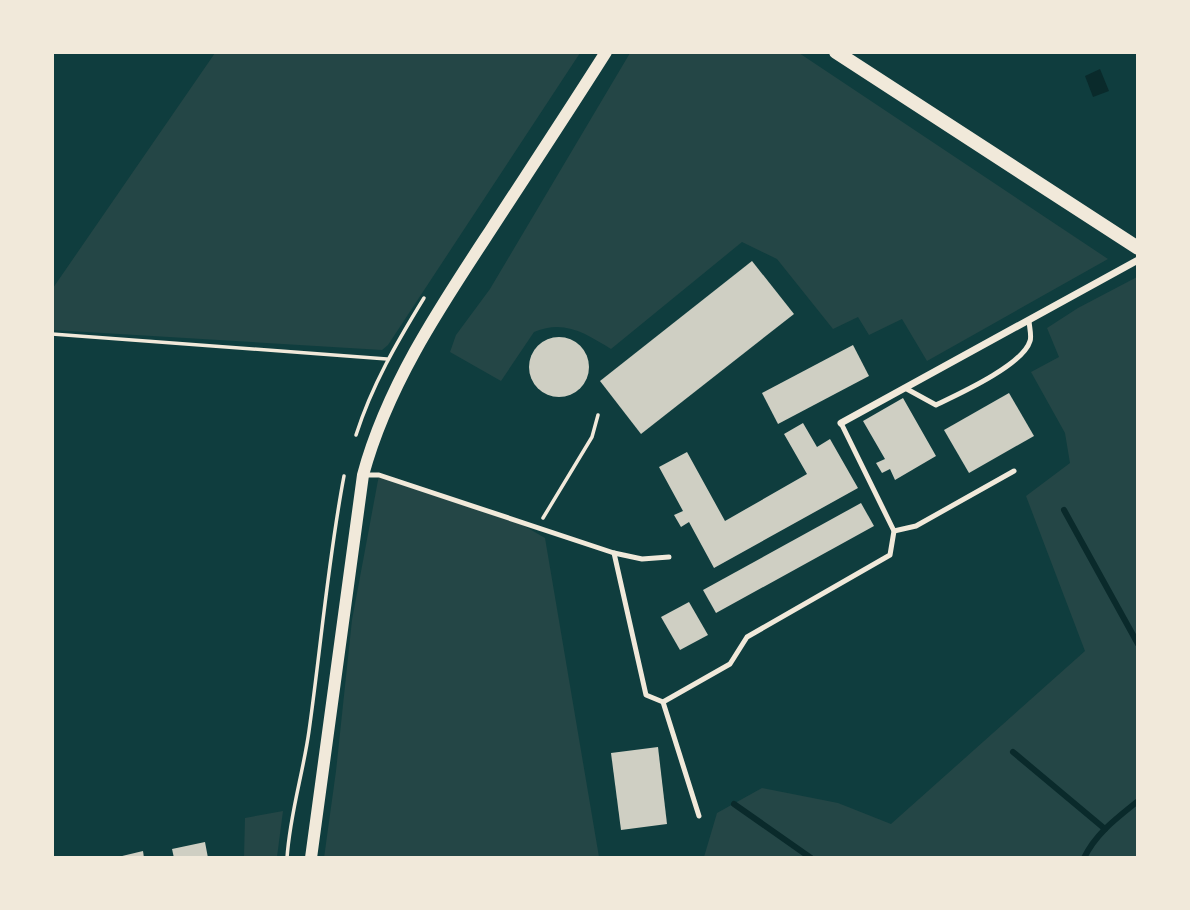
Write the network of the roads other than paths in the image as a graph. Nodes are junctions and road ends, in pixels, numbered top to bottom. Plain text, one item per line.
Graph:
1 (606, 52) edge
2 (836, 52) edge
3 (1138, 248) edge
4 (1138, 260) edge
5 (1029, 320) junction
6 (905, 388) junction
7 (841, 423) joint
8 (1014, 471) dead end
9 (363, 475) junction
10 (894, 531) junction
11 (614, 553) junction
12 (669, 557) dead end
13 (663, 702) junction
14 (699, 816) dead end
15 (311, 858) edge

1 - 9 street
2 - 3 main road
4 - 5 street
5 - 6 street
5 - 6 lane
6 - 7 street
7 - 10 lane
8 - 10 lane
9 - 11 lane
9 - 15 street
10 - 13 lane
11 - 12 lane
11 - 13 lane
13 - 14 lane

